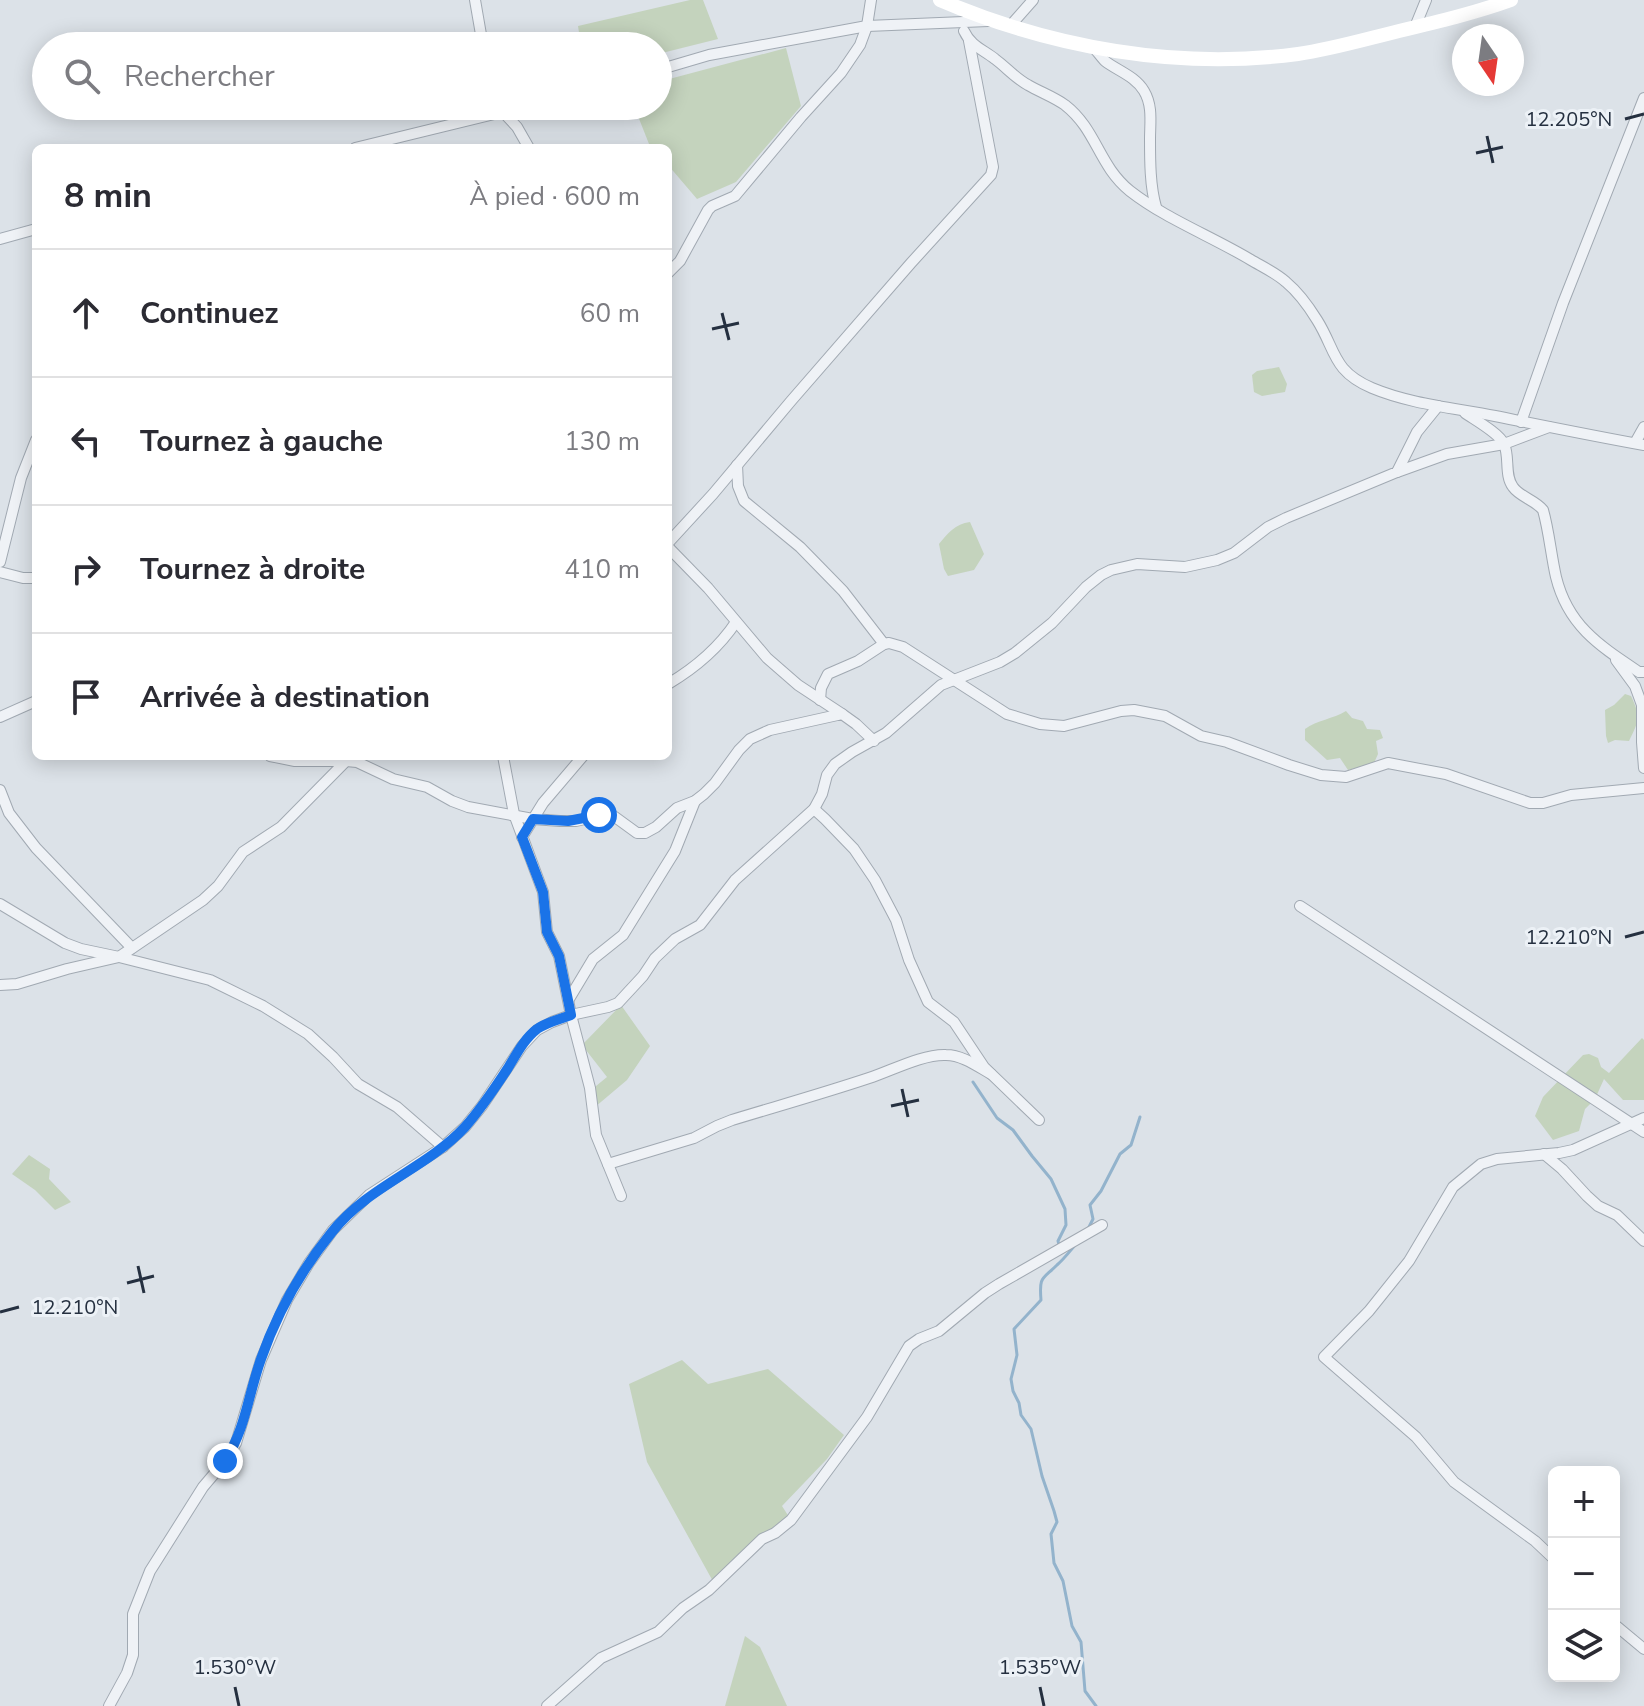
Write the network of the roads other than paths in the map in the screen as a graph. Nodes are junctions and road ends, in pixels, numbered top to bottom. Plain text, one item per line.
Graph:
1 (475, 0) edge
2 (871, 0) edge
3 (940, 0) edge
4 (1033, 0) edge
5 (1426, 0) edge
6 (1511, 0) edge
7 (994, 21) junction
8 (867, 26) junction
9 (1010, 26) junction
10 (1415, 27) junction
11 (481, 32) edge
12 (1093, 47) junction
13 (672, 66) edge
14 (1644, 98) edge
15 (461, 120) edge
16 (511, 120) edge
17 (370, 144) edge
18 (527, 144) edge
19 (1156, 207) junction
20 (32, 230) edge
21 (0, 239) edge
22 (672, 269) edge
23 (1438, 406) junction
24 (1463, 411) junction
25 (1521, 422) junction
26 (1551, 426) junction
27 (1644, 427) edge
28 (1504, 444) junction
29 (1639, 444) edge
30 (32, 450) edge
31 (737, 465) junction
32 (1397, 472) junction
33 (672, 540) edge
34 (672, 549) edge
35 (0, 562) edge
36 (0, 572) edge
37 (32, 578) edge
38 (736, 622) junction
39 (884, 644) junction
40 (1610, 652) junction
41 (1644, 672) edge
42 (951, 680) junction
43 (672, 682) edge
44 (820, 700) junction
45 (32, 703) edge
46 (842, 714) junction
47 (0, 717) edge
48 (874, 741) junction
49 (290, 760) edge
50 (313, 760) edge
51 (346, 760) edge
52 (352, 760) edge
53 (504, 760) edge
54 (580, 760) edge
55 (1644, 768) edge
56 (1644, 788) edge
57 (0, 790) edge
58 (695, 801) junction
59 (814, 809) junction
60 (514, 814) junction
61 (533, 819) junction
62 (522, 837) junction
63 (0, 904) edge
64 (1300, 906) dead end
65 (132, 948) junction
66 (119, 957) junction
67 (0, 985) edge
68 (569, 999) junction
69 (571, 1015) junction
70 (991, 1074) junction
71 (1644, 1118) edge
72 (1039, 1120) dead end
73 (1632, 1124) junction
74 (1644, 1132) edge
75 (443, 1147) junction
76 (1544, 1154) junction
77 (608, 1164) junction
78 (621, 1196) dead end
79 (1102, 1225) dead end
80 (1644, 1241) edge
81 (1548, 1553) edge
82 (1620, 1629) edge
83 (1644, 1649) edge
84 (109, 1706) edge
85 (547, 1706) edge

1 - 11 street
2 - 8 street
3 - 7 main road
4 - 9 street
5 - 10 street
6 - 10 main road
7 - 8 street
7 - 9 main road
8 - 13 street
8 - 22 street
9 - 12 main road
10 - 12 main road
12 - 19 street
14 - 25 street
15 - 17 street
16 - 18 street
19 - 23 street
19 - 31 street
20 - 21 street
23 - 24 street
23 - 32 street
24 - 25 street
24 - 28 street
25 - 26 street
26 - 28 street
26 - 29 street
27 - 29 street
28 - 32 street
28 - 40 street
30 - 35 street
31 - 33 street
31 - 39 street
32 - 42 street
34 - 38 street
36 - 37 street
38 - 43 street
38 - 44 street
39 - 42 street
39 - 44 street
40 - 41 street
40 - 55 street
42 - 48 street
42 - 56 street
44 - 46 street
45 - 47 street
46 - 48 street
46 - 58 street
48 - 59 street
49 - 50 street
51 - 65 street
52 - 60 street
53 - 60 street
54 - 61 street
57 - 65 street
58 - 61 street
58 - 68 street
59 - 69 street
59 - 70 street
60 - 61 street
60 - 62 street
61 - 62 street
62 - 68 street
63 - 66 street
64 - 73 street
65 - 66 street
66 - 67 street
66 - 75 street
68 - 69 street
69 - 75 street
69 - 77 street
70 - 72 street
70 - 77 street
71 - 73 street
73 - 74 street
73 - 76 street
75 - 84 street
76 - 80 street
76 - 81 street
77 - 78 street
79 - 85 street
82 - 83 street

